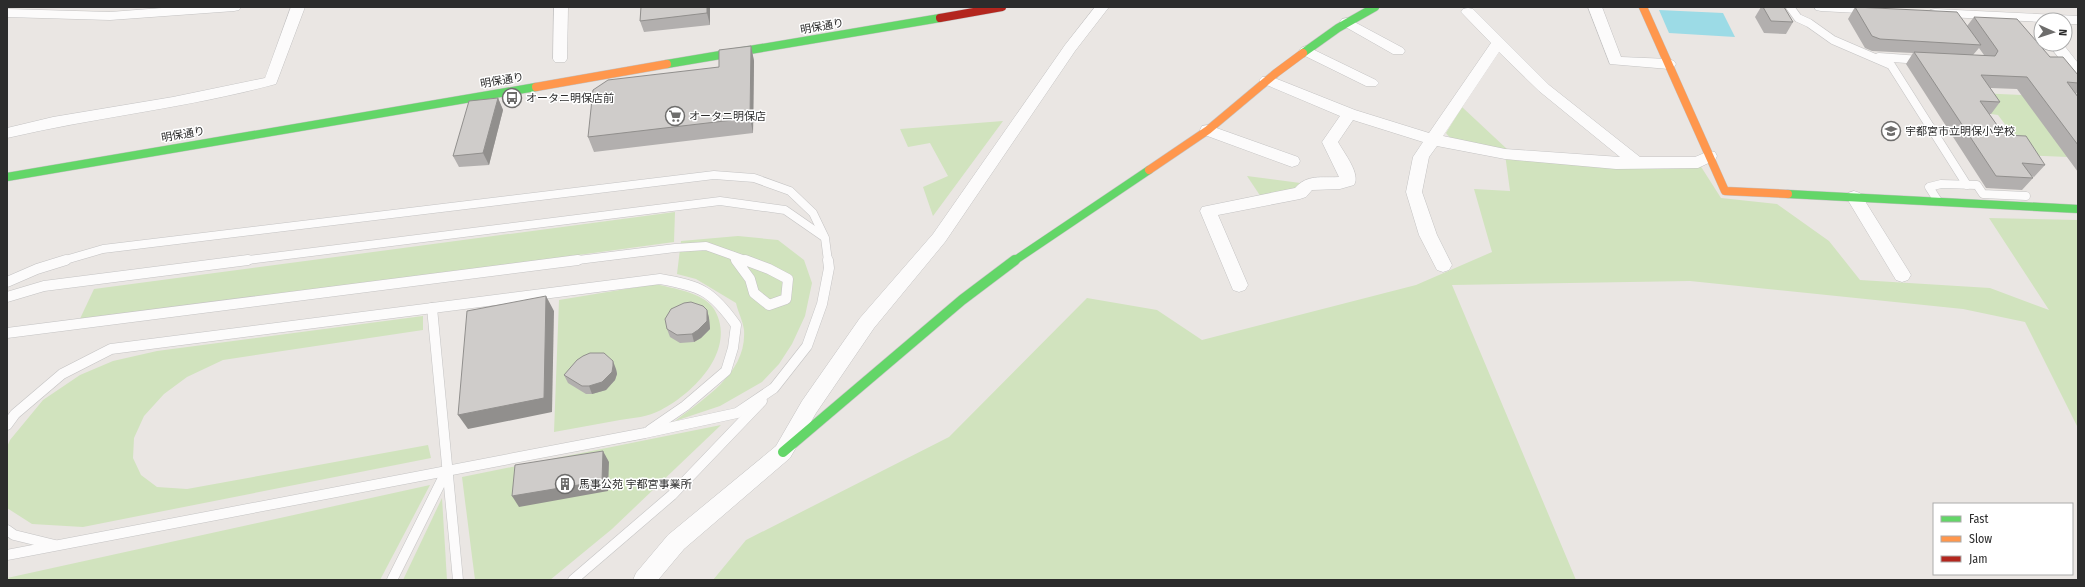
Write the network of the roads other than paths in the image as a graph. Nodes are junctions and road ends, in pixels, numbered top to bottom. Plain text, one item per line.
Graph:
1 (234, 7) edge
2 (298, 7) edge
3 (560, 7) edge
4 (1002, 7) edge
5 (1102, 7) edge
6 (1375, 7) edge
7 (1595, 7) edge
8 (1643, 7) edge
9 (1790, 7) edge
10 (1821, 7) edge
11 (208, 8) edge
12 (1892, 11) edge
13 (1468, 12) dead end
14 (1924, 12) edge
15 (7, 13) edge
16 (1948, 14) junction
17 (1347, 22) junction
18 (1961, 22) edge
19 (2033, 22) edge
20 (1498, 43) junction
21 (1306, 51) junction
22 (1398, 51) dead end
23 (2061, 52) edge
24 (1873, 57) junction
25 (560, 59) dead end
26 (1926, 60) edge
27 (1669, 64) junction
28 (2078, 73) edge
29 (1267, 80) junction
30 (1371, 83) dead end
31 (1349, 114) junction
32 (1208, 130) junction
33 (7, 133) edge
34 (1431, 139) junction
35 (1709, 156) junction
36 (1292, 161) dead end
37 (1637, 163) junction
38 (7, 177) edge
39 (1967, 185) junction
40 (2026, 196) dead end
41 (1854, 197) junction
42 (1938, 201) junction
43 (2078, 209) edge
44 (826, 238) junction
45 (733, 256) junction
46 (1444, 265) dead end
47 (1902, 275) dead end
48 (7, 282) edge
49 (1239, 285) dead end
50 (7, 298) edge
51 (432, 308) junction
52 (7, 333) edge
53 (774, 388) junction
54 (7, 425) edge
55 (645, 433) junction
56 (783, 452) junction
57 (446, 471) junction
58 (7, 530) edge
59 (59, 546) junction
60 (7, 555) edge
61 (392, 580) edge
62 (458, 580) edge
63 (573, 580) edge
64 (644, 580) edge

1 - 11 street
2 - 33 street
3 - 25 street
4 - 38 street, 明保通り
5 - 56 street
6 - 17 street
7 - 27 street
8 - 27 street
9 - 24 lane
10 - 12 street
11 - 15 street
13 - 20 street
14 - 16 street
16 - 18 lane
16 - 19 street
17 - 21 street
17 - 22 street
20 - 34 street
20 - 37 street
21 - 29 street
21 - 30 street
23 - 28 street
24 - 26 lane
24 - 39 lane
27 - 35 street
29 - 31 street
29 - 32 street
31 - 34 street
31 - 49 street
32 - 36 street
32 - 56 street
34 - 37 street
34 - 46 street
35 - 37 street
35 - 41 street
39 - 40 lane
39 - 42 lane
41 - 42 street
41 - 47 street
42 - 43 street
44 - 48 lane
44 - 50 lane
44 - 53 lane
45 - 45 lane
45 - 52 lane
51 - 54 lane
51 - 55 lane
51 - 57 lane
53 - 55 lane
53 - 63 lane
55 - 57 lane
56 - 64 street
57 - 59 lane
57 - 61 lane
57 - 62 lane
58 - 59 lane
59 - 60 lane

